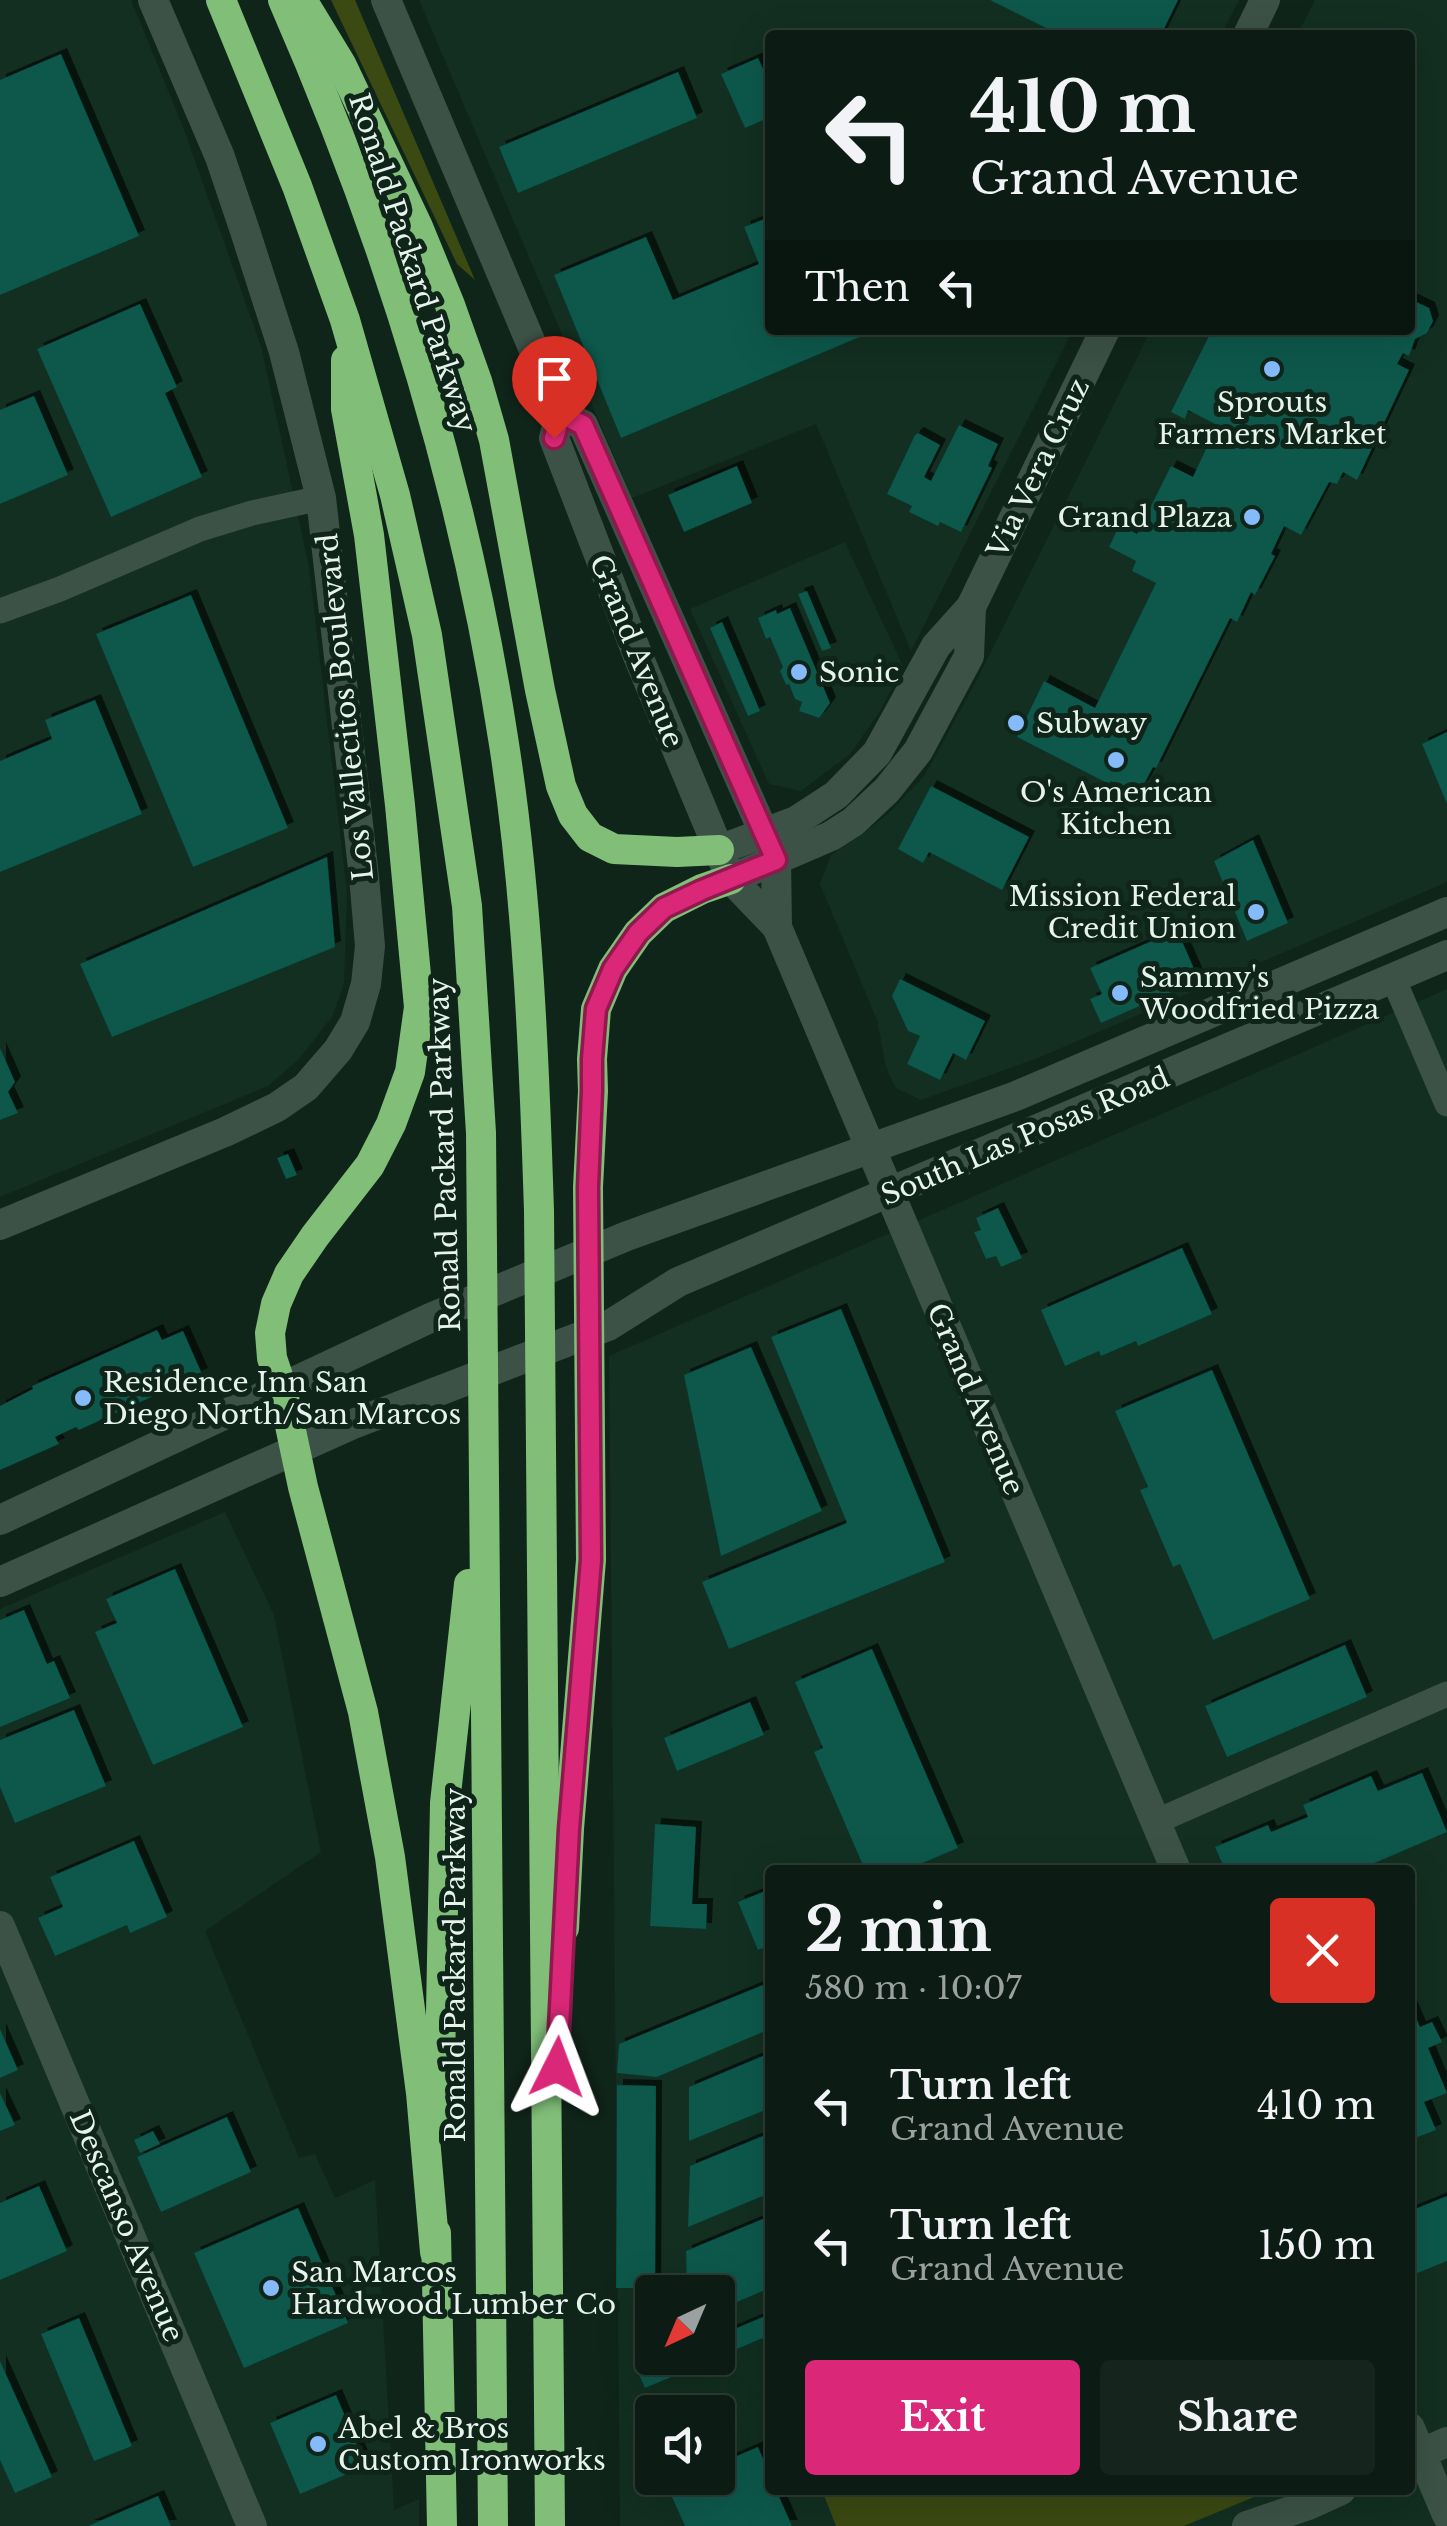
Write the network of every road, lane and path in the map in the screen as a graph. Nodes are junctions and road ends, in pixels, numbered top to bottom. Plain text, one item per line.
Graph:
1 (154, 0) edge
2 (221, 0) edge
3 (283, 0) edge
4 (302, 0) edge
5 (386, 0) edge
6 (1265, 0) edge
7 (1250, 30) edge
8 (345, 320) junction
9 (1103, 335) edge
10 (561, 414) junction
11 (322, 498) junction
12 (585, 520) junction
13 (971, 607) junction
14 (664, 609) junction
15 (0, 611) edge
16 (770, 847) junction
17 (720, 850) junction
18 (732, 879) junction
19 (1447, 912) edge
20 (777, 927) junction
21 (1447, 955) edge
22 (1392, 978) junction
23 (1447, 1104) edge
24 (869, 1148) junction
25 (888, 1194) junction
26 (0, 1225) edge
27 (282, 1388) junction
28 (294, 1450) junction
29 (485, 1457) junction
30 (0, 1520) edge
31 (0, 1582) edge
32 (1447, 1694) edge
33 (1156, 1822) junction
34 (1174, 1865) edge
35 (0, 1926) edge
36 (435, 2252) junction
37 (547, 2266) junction
38 (1422, 2445) edge
39 (1331, 2495) edge
40 (1447, 2515) edge
41 (252, 2526) edge
42 (442, 2526) edge
43 (493, 2526) edge
44 (550, 2526) edge
45 (1246, 2526) edge

1 - 11 main road, Los Vallecitos Boulevard
2 - 8 highway, Ronald Packard Parkway
3 - 37 highway, Ronald Packard Parkway
4 - 17 highway
5 - 10 main road, Grand Avenue
6 - 7 main road
8 - 27 highway
8 - 29 highway, Ronald Packard Parkway
9 - 13 main road, Via Vera Cruz
10 - 12 main road, Grand Avenue
10 - 14 main road, Grand Avenue
11 - 15 street
11 - 26 main road, Los Vallecitos Boulevard
12 - 14 main road
12 - 17 main road, Grand Avenue
13 - 16 main road, Via Vera Cruz
13 - 16 main road, Via Vera Cruz
14 - 16 main road, Grand Avenue
16 - 17 main road, Via Vera Cruz
16 - 18 main road, Via Vera Cruz
16 - 20 main road, Grand Avenue
17 - 18 main road, Grand Avenue
18 - 20 main road, Grand Avenue
18 - 37 highway
19 - 24 main road, South Las Posas Road
20 - 24 main road, Grand Avenue
21 - 22 main road, South Las Posas Road
22 - 23 street
22 - 25 main road, South Las Posas Road
24 - 25 main road, Grand Avenue
24 - 27 main road, South Las Posas Road
25 - 28 main road, South Las Posas Road
25 - 33 main road, Grand Avenue
27 - 28 highway
27 - 30 main road, South Las Posas Road
28 - 31 main road, South Las Posas Road
28 - 36 highway
29 - 36 highway
29 - 43 highway, Ronald Packard Parkway
32 - 33 street
33 - 34 main road, Grand Avenue
35 - 41 main road, Descanso Avenue
36 - 42 highway
37 - 44 highway, Ronald Packard Parkway
38 - 40 main road
39 - 45 main road

